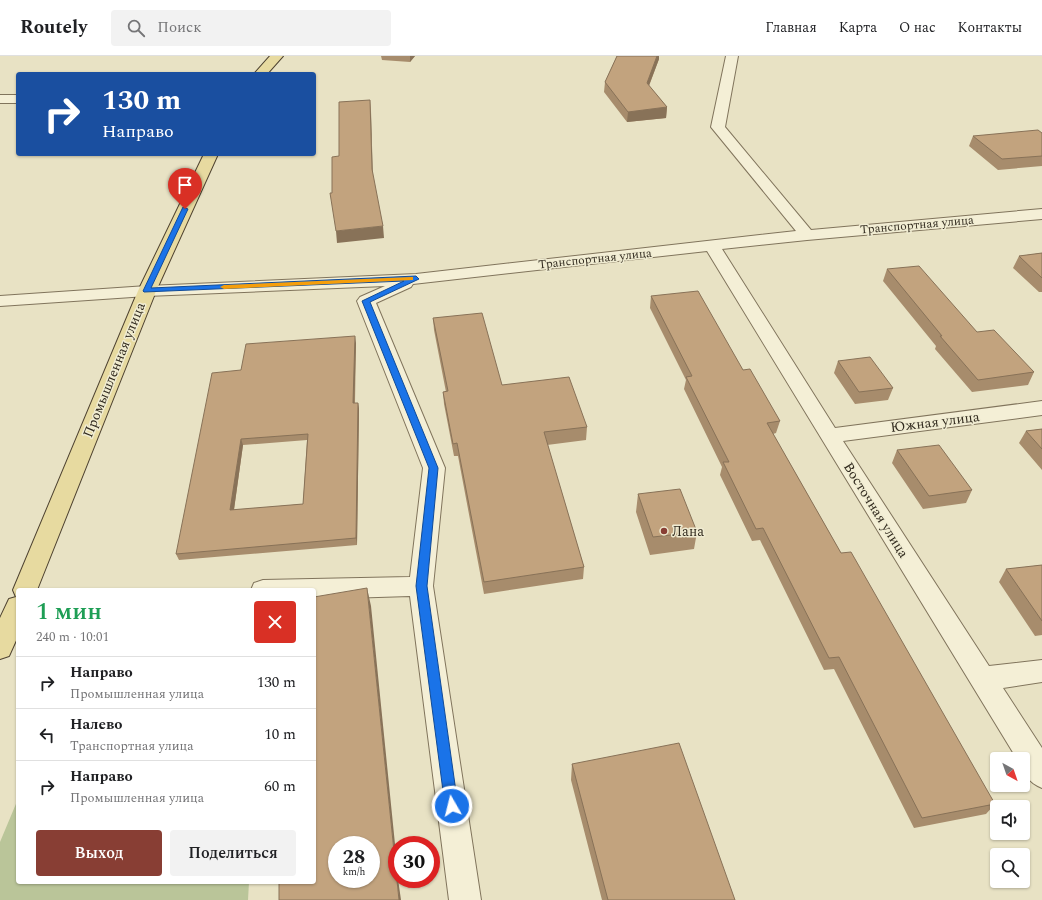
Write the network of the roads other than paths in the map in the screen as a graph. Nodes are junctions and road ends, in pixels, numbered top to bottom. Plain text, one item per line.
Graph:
1 (277, 56) edge
2 (732, 56) edge
3 (262, 72) edge
4 (16, 98) edge
5 (0, 99) edge
6 (209, 156) edge
7 (1042, 214) edge
8 (807, 235) junction
9 (712, 246) junction
10 (416, 279) junction
11 (147, 291) junction
12 (0, 301) edge
13 (1042, 408) edge
14 (829, 436) junction
15 (422, 586) junction
16 (26, 588) edge
17 (316, 589) edge
18 (16, 611) edge
19 (0, 648) edge
20 (1042, 671) edge
21 (982, 679) junction
22 (1042, 774) edge
23 (464, 900) edge

1 - 3 main road
2 - 8 street
4 - 5 street
6 - 11 main road, Промышленная улица
7 - 8 street, Транспортная улица
8 - 9 street, Транспортная улица
9 - 10 street, Транспортная улица
9 - 14 street, Восточная улица
10 - 11 street, Транспортная улица
10 - 15 street
11 - 12 street, Транспортная улица
11 - 16 main road, Промышленная улица
13 - 14 street, Южная улица
14 - 21 street, Восточная улица
15 - 17 street
15 - 23 street
18 - 19 main road
20 - 21 street
21 - 22 street, Восточная улица

